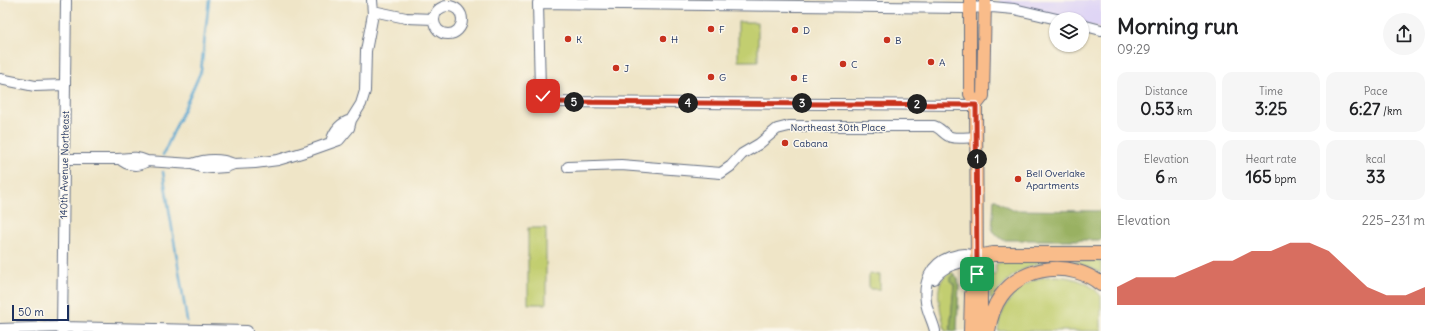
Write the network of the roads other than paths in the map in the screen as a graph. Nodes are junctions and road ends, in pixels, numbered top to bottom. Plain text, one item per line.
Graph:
1 (66, 0) edge
2 (372, 0) edge
3 (985, 3) edge
4 (970, 4) edge
5 (373, 11) junction
6 (1049, 17) edge
7 (434, 19) dead end
8 (1089, 27) edge
9 (1101, 30) edge
10 (0, 79) edge
11 (65, 85) junction
12 (976, 105) junction
13 (977, 137) junction
14 (64, 159) junction
15 (568, 167) dead end
16 (1101, 254) edge
17 (977, 257) junction
18 (977, 274) junction
19 (1101, 284) edge
20 (0, 329) edge
21 (62, 329) edge
22 (247, 331) edge
23 (935, 331) edge
24 (970, 331) edge
25 (981, 331) edge
26 (988, 331) edge

1 - 11 street, 140th Avenue Northeast
2 - 5 street
3 - 4 street
3 - 6 street
3 - 12 main road
4 - 12 main road
4 - 12 street
5 - 7 street
5 - 14 street
8 - 9 street
10 - 11 street
11 - 14 street, 140th Avenue Northeast
12 - 13 main road
13 - 15 street, Northeast 30th Place
13 - 17 main road
14 - 21 street, 140th Avenue Northeast
16 - 17 highway
17 - 18 main road
17 - 23 street
18 - 24 main road
18 - 25 main road
19 - 26 highway
20 - 21 street
21 - 22 street

